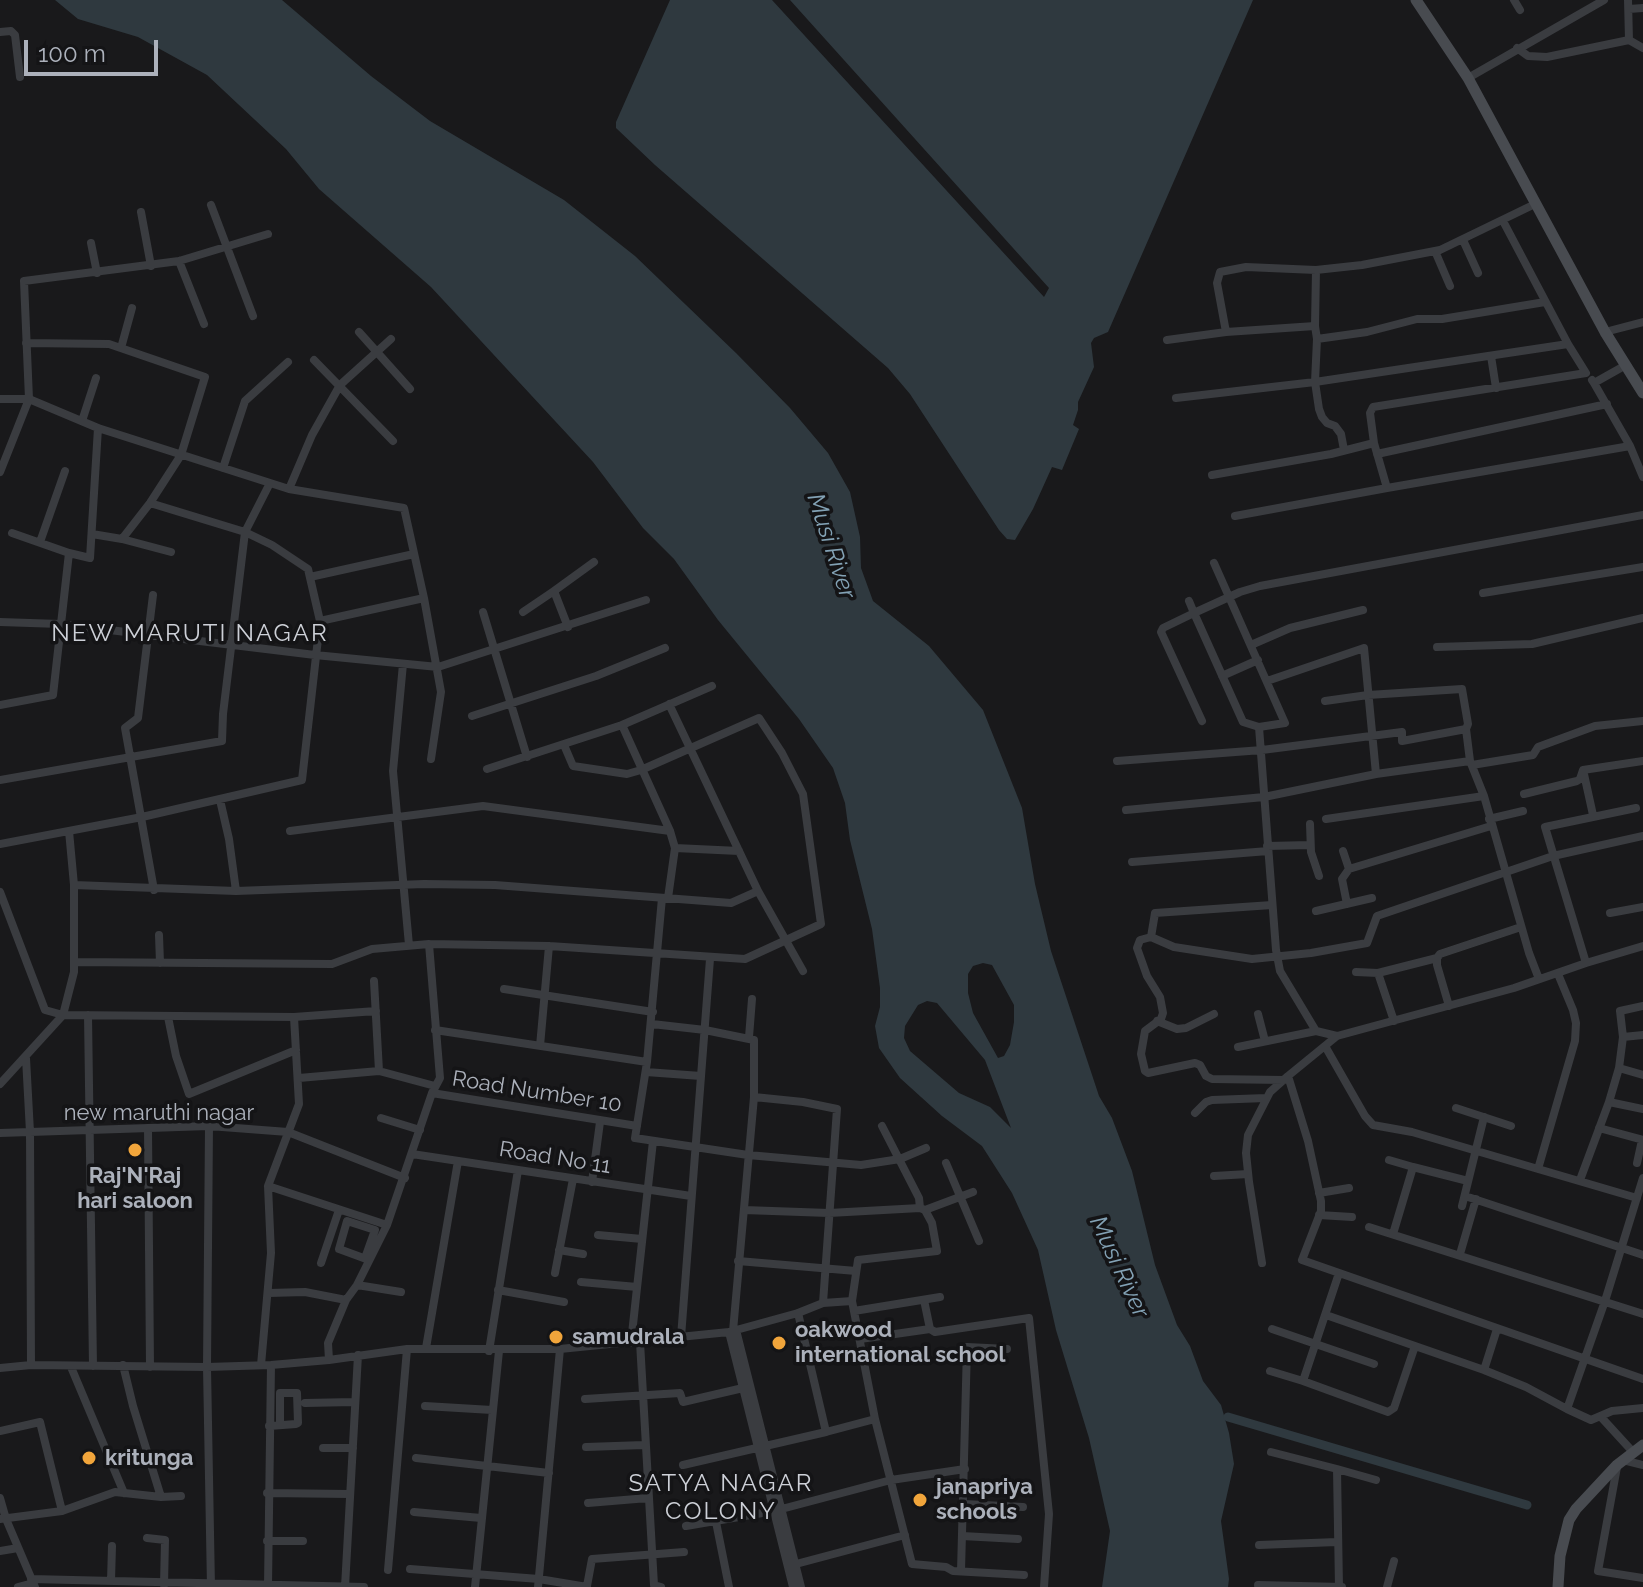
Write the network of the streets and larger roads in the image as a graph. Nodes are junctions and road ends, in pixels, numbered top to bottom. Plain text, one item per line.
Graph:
1 (1416, 0) edge
2 (1514, 0) edge
3 (1604, 0) edge
4 (1628, 5) edge
5 (1643, 8) edge
6 (1520, 10) dead end
7 (0, 32) edge
8 (1629, 40) junction
9 (1517, 48) junction
10 (1643, 48) edge
11 (20, 77) dead end
12 (1468, 78) junction
13 (1535, 204) junction
14 (211, 205) dead end
15 (141, 212) dead end
16 (1505, 219) junction
17 (268, 234) dead end
18 (1463, 240) junction
19 (91, 243) dead end
20 (226, 248) junction
21 (1435, 251) junction
22 (179, 261) junction
23 (151, 266) junction
24 (1316, 270) junction
25 (97, 273) junction
26 (1478, 273) dead end
27 (1450, 286) dead end
28 (1545, 302) junction
29 (132, 308) dead end
30 (253, 316) dead end
31 (1643, 322) edge
32 (204, 324) dead end
33 (1315, 326) junction
34 (359, 332) dead end
35 (1226, 332) junction
36 (1605, 332) junction
37 (391, 339) dead end
38 (1317, 339) junction
39 (1167, 340) dead end
40 (26, 343) junction
41 (1568, 344) junction
42 (121, 348) junction
43 (377, 352) junction
44 (1491, 356) junction
45 (314, 360) dead end
46 (288, 362) dead end
47 (1626, 365) junction
48 (1586, 373) junction
49 (1638, 376) edge
50 (96, 378) dead end
51 (1598, 381) junction
52 (1315, 382) junction
53 (340, 385) junction
54 (1496, 388) junction
55 (410, 389) dead end
56 (1643, 393) edge
57 (1176, 398) dead end
58 (0, 399) edge
59 (29, 399) junction
60 (1607, 404) junction
61 (82, 421) junction
62 (98, 428) junction
63 (393, 441) dead end
64 (1374, 443) junction
65 (1630, 446) junction
66 (1344, 450) junction
67 (1377, 454) junction
68 (181, 455) junction
69 (223, 468) junction
70 (65, 471) dead end
71 (0, 472) edge
72 (1212, 475) dead end
73 (1643, 477) edge
74 (270, 483) junction
75 (1387, 488) junction
76 (289, 489) junction
77 (150, 503) junction
78 (1643, 515) edge
79 (1235, 516) dead end
80 (245, 532) junction
81 (12, 533) dead end
82 (92, 534) junction
83 (122, 539) junction
84 (40, 542) junction
85 (171, 552) dead end
86 (69, 553) junction
87 (414, 554) junction
88 (594, 562) dead end
89 (1214, 563) dead end
90 (1643, 567) edge
91 (310, 577) junction
92 (554, 591) junction
93 (1483, 593) dead end
94 (153, 595) dead end
95 (1229, 597) junction
96 (424, 598) junction
97 (646, 600) dead end
98 (1189, 601) dead end
99 (1363, 610) dead end
100 (483, 612) dead end
101 (523, 612) dead end
102 (1194, 613) junction
103 (1643, 618) edge
104 (320, 621) junction
105 (0, 622) edge
106 (60, 624) junction
107 (568, 627) junction
108 (147, 635) junction
109 (232, 645) junction
110 (1251, 645) junction
111 (1437, 647) dead end
112 (665, 648) dead end
113 (495, 651) junction
114 (315, 655) junction
115 (1258, 660) junction
116 (403, 664) junction
117 (438, 667) junction
118 (1222, 676) junction
119 (1267, 681) junction
120 (712, 686) dead end
121 (1368, 695) junction
122 (1325, 701) dead end
123 (669, 704) junction
124 (0, 705) edge
125 (511, 705) junction
126 (472, 716) dead end
127 (1202, 721) dead end
128 (1643, 721) edge
129 (622, 725) junction
130 (1259, 727) junction
131 (1466, 729) junction
132 (1371, 735) junction
133 (564, 745) junction
134 (690, 749) junction
135 (1262, 750) junction
136 (130, 756) junction
137 (527, 757) junction
138 (431, 759) dead end
139 (1117, 761) dead end
140 (1643, 761) edge
141 (1471, 763) junction
142 (487, 769) dead end
143 (641, 770) junction
144 (1583, 770) junction
145 (1376, 774) junction
146 (0, 780) edge
147 (1524, 794) dead end
148 (1484, 796) junction
149 (1264, 797) junction
150 (220, 800) junction
151 (1636, 808) dead end
152 (1126, 810) dead end
153 (1523, 811) dead end
154 (1593, 815) junction
155 (142, 817) junction
156 (397, 818) junction
157 (1326, 819) dead end
158 (1490, 822) junction
159 (1310, 824) dead end
160 (69, 831) junction
161 (290, 831) dead end
162 (670, 831) junction
163 (1643, 836) edge
164 (0, 844) edge
165 (1310, 845) junction
166 (675, 848) junction
167 (1268, 848) junction
168 (739, 851) junction
169 (1343, 851) dead end
170 (1553, 856) junction
171 (1132, 862) dead end
172 (1349, 869) junction
173 (1506, 872) junction
174 (1319, 876) dead end
175 (74, 885) junction
176 (405, 885) junction
177 (154, 890) junction
178 (236, 891) junction
179 (758, 891) junction
180 (0, 892) edge
181 (665, 898) junction
182 (1372, 898) dead end
183 (1347, 904) junction
184 (1272, 905) junction
185 (1643, 907) edge
186 (1316, 911) dead end
187 (1610, 913) dead end
188 (1521, 927) junction
189 (159, 935) dead end
190 (1151, 937) junction
191 (784, 940) junction
192 (429, 944) junction
193 (409, 945) junction
194 (549, 946) junction
195 (1643, 946) edge
196 (659, 955) junction
197 (1277, 956) junction
198 (1437, 958) junction
199 (710, 959) junction
200 (74, 962) junction
201 (160, 963) junction
202 (1586, 963) junction
203 (803, 971) dead end
204 (1356, 972) dead end
205 (1378, 973) junction
206 (1558, 974) junction
207 (1539, 979) junction
208 (374, 981) dead end
209 (504, 989) dead end
210 (546, 995) junction
211 (752, 999) dead end
212 (1449, 1006) junction
213 (1643, 1006) edge
214 (45, 1010) junction
215 (376, 1011) junction
216 (653, 1012) junction
217 (1214, 1014) dead end
218 (1258, 1014) dead end
219 (63, 1015) junction
220 (88, 1015) junction
221 (168, 1017) junction
222 (294, 1017) junction
223 (1157, 1021) junction
224 (1394, 1021) junction
225 (652, 1024) junction
226 (50, 1028) junction
227 (435, 1030) junction
228 (705, 1030) junction
229 (1316, 1031) junction
230 (1643, 1035) edge
231 (1337, 1036) junction
232 (749, 1037) junction
233 (1623, 1037) junction
234 (1265, 1041) junction
235 (540, 1046) junction
236 (1325, 1046) junction
237 (1238, 1047) dead end
238 (296, 1050) junction
239 (26, 1058) junction
240 (647, 1067) junction
241 (1619, 1068) junction
242 (0, 1069) edge
243 (379, 1071) junction
244 (1643, 1075) edge
245 (701, 1076) junction
246 (299, 1078) junction
247 (1286, 1078) junction
248 (2, 1082) edge
249 (433, 1089) junction
250 (754, 1097) junction
251 (1266, 1098) junction
252 (1609, 1102) junction
253 (1456, 1108) dead end
254 (1643, 1109) edge
255 (1195, 1113) dead end
256 (1484, 1117) junction
257 (381, 1118) dead end
258 (600, 1122) junction
259 (209, 1126) junction
260 (637, 1126) junction
261 (882, 1126) dead end
262 (1511, 1126) dead end
263 (148, 1128) junction
264 (1599, 1128) junction
265 (91, 1130) junction
266 (420, 1130) junction
267 (30, 1132) junction
268 (288, 1132) junction
269 (0, 1133) edge
270 (1643, 1140) edge
271 (653, 1141) junction
272 (696, 1148) junction
273 (926, 1148) dead end
274 (1475, 1152) junction
275 (412, 1154) junction
276 (748, 1155) junction
277 (900, 1159) junction
278 (1389, 1160) dead end
279 (458, 1161) junction
280 (833, 1162) junction
281 (946, 1163) dead end
282 (1637, 1163) dead end
283 (1413, 1167) junction
284 (1538, 1169) junction
285 (518, 1170) junction
286 (1248, 1174) junction
287 (1214, 1176) dead end
288 (405, 1178) junction
289 (1643, 1178) edge
290 (573, 1179) junction
291 (1580, 1180) junction
292 (1468, 1181) junction
293 (592, 1182) junction
294 (268, 1186) junction
295 (1349, 1188) dead end
296 (648, 1191) junction
297 (973, 1192) dead end
298 (1319, 1193) junction
299 (691, 1196) junction
300 (1465, 1196) junction
301 (961, 1198) junction
302 (1637, 1198) junction
303 (1476, 1199) junction
304 (1462, 1206) dead end
305 (922, 1209) junction
306 (339, 1210) junction
307 (744, 1210) junction
308 (829, 1213) junction
309 (1319, 1215) junction
310 (1352, 1217) dead end
311 (370, 1224) junction
312 (387, 1225) junction
313 (1369, 1227) dead end
314 (1393, 1234) junction
315 (598, 1235) dead end
316 (642, 1239) junction
317 (979, 1241) dead end
318 (1622, 1248) junction
319 (559, 1250) junction
320 (583, 1254) dead end
321 (1460, 1254) junction
322 (1643, 1255) edge
323 (367, 1259) junction
324 (738, 1261) junction
325 (321, 1263) dead end
326 (1262, 1263) dead end
327 (825, 1269) junction
328 (856, 1271) junction
329 (555, 1273) dead end
330 (1339, 1273) junction
331 (581, 1282) dead end
332 (357, 1285) junction
333 (637, 1287) junction
334 (498, 1290) junction
335 (401, 1292) dead end
336 (269, 1293) junction
337 (940, 1297) dead end
338 (346, 1300) junction
339 (924, 1300) junction
340 (852, 1301) junction
341 (1605, 1301) junction
342 (564, 1302) dead end
343 (823, 1303) junction
344 (854, 1311) junction
345 (798, 1313) junction
346 (1643, 1314) edge
347 (1326, 1315) junction
348 (930, 1329) junction
349 (1272, 1329) dead end
350 (1497, 1329) junction
351 (732, 1331) junction
352 (681, 1337) junction
353 (860, 1339) junction
354 (636, 1342) junction
355 (1316, 1344) junction
356 (1415, 1346) junction
357 (426, 1348) junction
358 (407, 1349) junction
359 (560, 1349) junction
360 (1007, 1349) dead end
361 (489, 1351) junction
362 (499, 1351) junction
363 (358, 1355) junction
364 (329, 1360) junction
365 (1585, 1360) junction
366 (1374, 1364) dead end
367 (31, 1365) junction
368 (123, 1365) junction
369 (266, 1365) junction
370 (93, 1366) junction
371 (71, 1367) junction
372 (150, 1367) junction
373 (207, 1367) junction
374 (0, 1368) edge
375 (1484, 1370) junction
376 (1270, 1371) dead end
377 (1643, 1379) edge
378 (1303, 1381) junction
379 (743, 1388) junction
380 (643, 1397) junction
381 (585, 1399) dead end
382 (354, 1402) junction
383 (305, 1403) dead end
384 (425, 1406) dead end
385 (269, 1408) junction
386 (279, 1408) junction
387 (1643, 1408) edge
388 (1567, 1409) junction
389 (492, 1410) junction
390 (875, 1419) junction
391 (1603, 1419) junction
392 (280, 1425) junction
393 (269, 1426) junction
394 (0, 1431) edge
395 (826, 1432) junction
396 (644, 1445) junction
397 (586, 1447) dead end
398 (323, 1448) dead end
399 (353, 1448) junction
400 (762, 1448) junction
401 (1271, 1452) dead end
402 (1629, 1456) edge
403 (416, 1458) dead end
404 (485, 1464) junction
405 (683, 1465) dead end
406 (1643, 1465) edge
407 (965, 1469) junction
408 (1337, 1469) junction
409 (549, 1473) junction
410 (891, 1480) junction
411 (1376, 1480) dead end
412 (124, 1493) junction
413 (267, 1493) junction
414 (349, 1494) junction
415 (181, 1496) dead end
416 (161, 1497) junction
417 (0, 1498) edge
418 (648, 1498) junction
419 (588, 1503) dead end
420 (964, 1504) junction
421 (1023, 1507) dead end
422 (777, 1510) junction
423 (62, 1511) junction
424 (414, 1512) dead end
425 (481, 1518) junction
426 (3, 1519) edge
427 (716, 1522) junction
428 (686, 1526) dead end
429 (905, 1535) junction
430 (962, 1536) junction
431 (147, 1538) dead end
432 (1018, 1539) dead end
433 (267, 1541) junction
434 (303, 1541) dead end
435 (1337, 1542) junction
436 (1259, 1545) dead end
437 (112, 1546) dead end
438 (18, 1548) junction
439 (0, 1551) edge
440 (684, 1552) dead end
441 (652, 1554) junction
442 (961, 1561) junction
443 (1394, 1561) dead end
444 (796, 1564) junction
445 (946, 1567) junction
446 (410, 1569) dead end
447 (388, 1570) dead end
448 (961, 1571) junction
449 (476, 1575) junction
450 (1024, 1575) dead end
451 (1643, 1578) edge
452 (111, 1581) junction
453 (33, 1583) edge
454 (539, 1583) edge
455 (164, 1584) edge
456 (212, 1585) edge
457 (1258, 1585) edge
458 (268, 1586) edge
459 (328, 1586) edge
460 (587, 1586) edge
461 (18, 1587) edge
462 (345, 1587) edge
463 (364, 1587) edge
464 (475, 1587) edge
465 (661, 1587) edge
466 (729, 1587) edge
467 (793, 1587) edge
468 (801, 1587) edge
469 (1044, 1587) edge
470 (1341, 1587) edge
471 (1387, 1587) edge
472 (1558, 1587) edge

1 - 12 street
2 - 6 street
3 - 9 street
4 - 5 street
4 - 8 street
7 - 11 street
8 - 9 street
8 - 10 street
9 - 12 street
12 - 13 street
13 - 16 street
13 - 36 street
14 - 20 street
15 - 23 street
16 - 18 street
16 - 28 street
17 - 20 street
18 - 21 street
18 - 26 street
19 - 25 street
20 - 22 street
20 - 30 street
21 - 24 street
21 - 27 street
22 - 23 street
22 - 32 street
23 - 25 street
24 - 33 street
24 - 35 street
25 - 40 street
28 - 38 street
28 - 41 street
29 - 42 street
31 - 36 street
33 - 35 street
33 - 38 street
34 - 43 street
35 - 39 street
36 - 47 street
37 - 43 street
38 - 52 street
40 - 42 street
40 - 59 street
41 - 44 street
41 - 48 street
42 - 68 street
43 - 53 street
43 - 55 street
44 - 52 street
44 - 54 street
45 - 53 street
46 - 69 street
47 - 49 street
47 - 51 street
48 - 51 street
48 - 54 street
49 - 56 street
50 - 61 street
51 - 60 street
52 - 57 street
52 - 66 street
53 - 63 street
53 - 76 street
54 - 64 street
58 - 59 street
59 - 61 street
59 - 71 street
60 - 65 street
60 - 67 street
61 - 62 street
62 - 68 street
62 - 82 street
64 - 66 street
64 - 67 street
65 - 73 street
65 - 75 street
66 - 72 street
67 - 75 street
68 - 69 street
68 - 77 street
69 - 74 street
70 - 84 street
74 - 76 street
74 - 80 street
75 - 79 street
76 - 87 street
77 - 80 street
77 - 83 street
78 - 95 street
80 - 91 street
80 - 109 street
81 - 84 street
82 - 83 street
82 - 86 street
83 - 85 street
84 - 86 street
86 - 106 street
87 - 91 street
87 - 96 street
88 - 92 street
89 - 95 street
90 - 93 street
91 - 104 street
92 - 101 street
92 - 107 street
94 - 108 street
95 - 102 street
95 - 110 street
96 - 104 street
96 - 117 street
97 - 107 street
98 - 102 street
99 - 110 street
100 - 113 street
102 - 118 street
102 - 127 street
103 - 111 street
104 - 114 street
105 - 106 street
106 - 108 street
106 - 124 street
107 - 113 street
108 - 109 street
108 - 136 street
109 - 114 street
109 - 136 street
110 - 115 street
112 - 125 street
113 - 117 street
113 - 125 street
114 - 116 street
114 - 150 street
115 - 118 street
115 - 119 street
116 - 117 street
116 - 156 street
117 - 138 street
118 - 130 street
119 - 121 street
119 - 130 street
120 - 123 street
121 - 122 street
121 - 131 street
121 - 132 street
123 - 129 street
123 - 134 street
125 - 126 street
125 - 137 street
128 - 141 street
129 - 133 street
129 - 143 street
130 - 135 street
131 - 132 street
131 - 141 street
132 - 135 street
132 - 145 street
133 - 137 street
133 - 143 street
134 - 143 street
134 - 168 street
134 - 191 street
135 - 139 street
135 - 149 street
136 - 146 street
136 - 155 street
137 - 142 street
140 - 144 street
141 - 145 street
141 - 148 street
143 - 162 street
144 - 147 street
144 - 154 street
145 - 149 street
148 - 157 street
148 - 158 street
149 - 152 street
149 - 167 street
150 - 155 street
150 - 178 street
151 - 154 street
153 - 158 street
154 - 170 street
155 - 160 street
155 - 177 street
156 - 161 street
156 - 162 street
156 - 176 street
158 - 172 street
158 - 173 street
159 - 165 street
160 - 164 street
160 - 175 street
162 - 166 street
163 - 170 street
165 - 167 street
165 - 174 street
166 - 168 street
166 - 181 street
167 - 171 street
167 - 184 street
168 - 179 street
169 - 172 street
170 - 173 street
170 - 202 street
172 - 183 street
173 - 188 street
173 - 197 street
175 - 177 street
175 - 200 street
176 - 178 street
176 - 181 street
176 - 193 street
177 - 178 street
179 - 181 street
179 - 191 street
180 - 214 street
181 - 196 street
182 - 183 street
183 - 186 street
184 - 190 street
184 - 197 street
185 - 187 street
188 - 198 street
188 - 207 street
189 - 201 street
190 - 197 street
190 - 223 street
191 - 199 street
191 - 203 street
192 - 193 street
192 - 194 street
192 - 227 street
193 - 201 street
194 - 196 street
194 - 210 street
195 - 202 street
196 - 199 street
196 - 216 street
197 - 229 street
198 - 205 street
198 - 212 street
199 - 228 street
200 - 201 street
200 - 219 street
202 - 206 street
204 - 205 street
205 - 224 street
206 - 207 street
206 - 284 street
207 - 212 street
208 - 215 street
209 - 210 street
210 - 216 street
210 - 235 street
211 - 232 street
212 - 224 street
213 - 233 street
214 - 219 street
214 - 226 street
215 - 222 street
215 - 243 street
216 - 225 street
217 - 223 street
218 - 234 street
219 - 220 street
219 - 226 street
220 - 221 street
220 - 265 street
221 - 222 street
221 - 238 street
222 - 238 street
223 - 247 street
224 - 231 street
225 - 228 street
225 - 240 street
226 - 239 street
227 - 235 street
227 - 249 street
228 - 232 street
228 - 245 street
229 - 231 street
229 - 234 street
230 - 233 street
231 - 236 street
232 - 250 street
233 - 241 street
234 - 237 street
235 - 240 street
236 - 247 street
236 - 274 street
238 - 246 street
239 - 248 street
239 - 267 street
240 - 245 street
240 - 260 street
241 - 244 street
241 - 252 street
242 - 248 street
243 - 246 street, Road Number 10
243 - 249 street, Road Number 10
245 - 272 street
246 - 268 street
247 - 251 street
247 - 298 street
249 - 258 street, Road Number 10
249 - 266 street
250 - 276 street
250 - 280 street
251 - 255 street
251 - 286 street
252 - 254 street
252 - 264 street
253 - 256 street
256 - 262 street
256 - 274 street
257 - 266 street
258 - 260 street, Road Number 10
258 - 293 street
259 - 263 street, new maruthi nagar
259 - 268 street, new maruthi nagar
259 - 373 street
260 - 271 street
261 - 277 street
263 - 265 street, new maruthi nagar
263 - 372 street
264 - 270 street
264 - 291 street
265 - 267 street, new maruthi nagar
265 - 370 street
266 - 275 street
267 - 269 street, new maruthi nagar
267 - 367 street
268 - 288 street, new maruthi nagar
268 - 294 street
270 - 282 street
271 - 272 street
271 - 296 street
272 - 276 street
272 - 299 street
273 - 277 street
274 - 284 street
274 - 292 street
275 - 279 street, Road No 11
275 - 288 street
276 - 280 street
276 - 307 street
277 - 280 street
277 - 305 street
278 - 283 street
279 - 285 street, Road No 11
279 - 357 street
280 - 308 street
281 - 301 street
283 - 292 street
283 - 314 street
284 - 291 street
285 - 290 street, Road No 11
285 - 334 street
286 - 287 street
286 - 326 street
288 - 312 street
289 - 302 street
290 - 293 street, Road No 11
290 - 319 street
291 - 302 street
292 - 300 street
293 - 296 street, Road No 11
294 - 306 street
294 - 336 street
295 - 298 street
296 - 299 street, Road No 11
296 - 316 street
297 - 301 street
298 - 309 street
299 - 352 street
300 - 303 street
300 - 304 street
301 - 305 street
301 - 317 street
302 - 318 street
303 - 318 street
303 - 321 street
305 - 308 street
305 - 328 street
306 - 311 street
306 - 325 street
307 - 308 street
307 - 324 street
308 - 327 street
309 - 310 street
309 - 330 street
311 - 312 street
311 - 323 street
311 - 323 street
312 - 323 street
313 - 314 street
314 - 321 street
315 - 316 street
316 - 333 street
318 - 322 street
318 - 341 street
319 - 320 street
319 - 329 street
321 - 341 street
323 - 332 street
324 - 327 street
324 - 351 street
327 - 328 street
327 - 343 street
328 - 340 street
330 - 347 street
330 - 350 street
331 - 333 street
332 - 335 street
332 - 338 street
333 - 354 street
334 - 342 street
334 - 361 street
336 - 338 street
336 - 369 street
337 - 339 street
338 - 364 street
339 - 344 street
339 - 348 street
340 - 343 street
340 - 344 street
341 - 346 street
341 - 365 street
343 - 345 street
344 - 353 street
345 - 351 street
345 - 395 street
347 - 355 street
347 - 356 street
348 - 353 street
348 - 469 street
349 - 355 street
350 - 365 street
350 - 375 street
351 - 352 street
351 - 379 street
351 - 400 street
352 - 354 street
353 - 390 street
354 - 359 street
354 - 380 street
355 - 366 street
355 - 378 street
356 - 375 street
356 - 378 street
357 - 358 street
357 - 361 street
358 - 363 street
358 - 447 street
359 - 362 street
359 - 409 street
360 - 407 street
361 - 362 street
362 - 389 street
363 - 364 street
363 - 382 street
364 - 369 street
365 - 377 street
365 - 388 street
367 - 371 street
367 - 374 street
368 - 370 street
368 - 372 street
368 - 416 street
369 - 373 street
369 - 385 street
370 - 371 street
371 - 412 street
372 - 373 street
373 - 456 street
375 - 388 street
376 - 378 street
379 - 380 street
379 - 400 street
380 - 381 street
380 - 396 street
382 - 383 street
382 - 399 street
384 - 389 street
385 - 386 street
385 - 393 street
386 - 392 street
386 - 392 street
387 - 391 street
388 - 391 street
389 - 404 street
390 - 395 street
390 - 410 street
391 - 402 street
392 - 393 street
393 - 413 street
394 - 423 street
395 - 400 street
396 - 397 street
396 - 418 street
398 - 399 street
399 - 414 street
400 - 405 street
400 - 422 street
401 - 408 street
402 - 406 street
402 - 451 street
402 - 472 street
403 - 404 street
404 - 409 street
404 - 425 street
407 - 410 street
407 - 420 street
408 - 411 street
408 - 435 street
409 - 454 street
410 - 422 street
410 - 429 street
412 - 416 street
412 - 423 street
413 - 414 street
413 - 433 street
414 - 462 street
415 - 416 street
417 - 426 street
418 - 419 street
418 - 441 street
420 - 421 street
420 - 430 street
422 - 427 street
422 - 444 street
422 - 467 street
423 - 426 street
424 - 425 street
425 - 449 street
426 - 438 street
427 - 428 street
427 - 466 street
429 - 444 street
429 - 445 street
430 - 432 street
430 - 442 street
431 - 455 street
433 - 434 street
433 - 458 street
435 - 436 street
435 - 470 street
437 - 452 street
438 - 439 street
438 - 453 street
440 - 441 street
441 - 460 street
441 - 465 street
442 - 445 street
442 - 448 street
443 - 471 street
444 - 468 street
445 - 448 street
446 - 449 street
448 - 450 street
449 - 454 street
449 - 464 street
452 - 453 street
452 - 455 street
453 - 461 street
454 - 460 street
455 - 456 street
456 - 458 street
457 - 470 street
458 - 459 street
459 - 462 street
462 - 463 street

